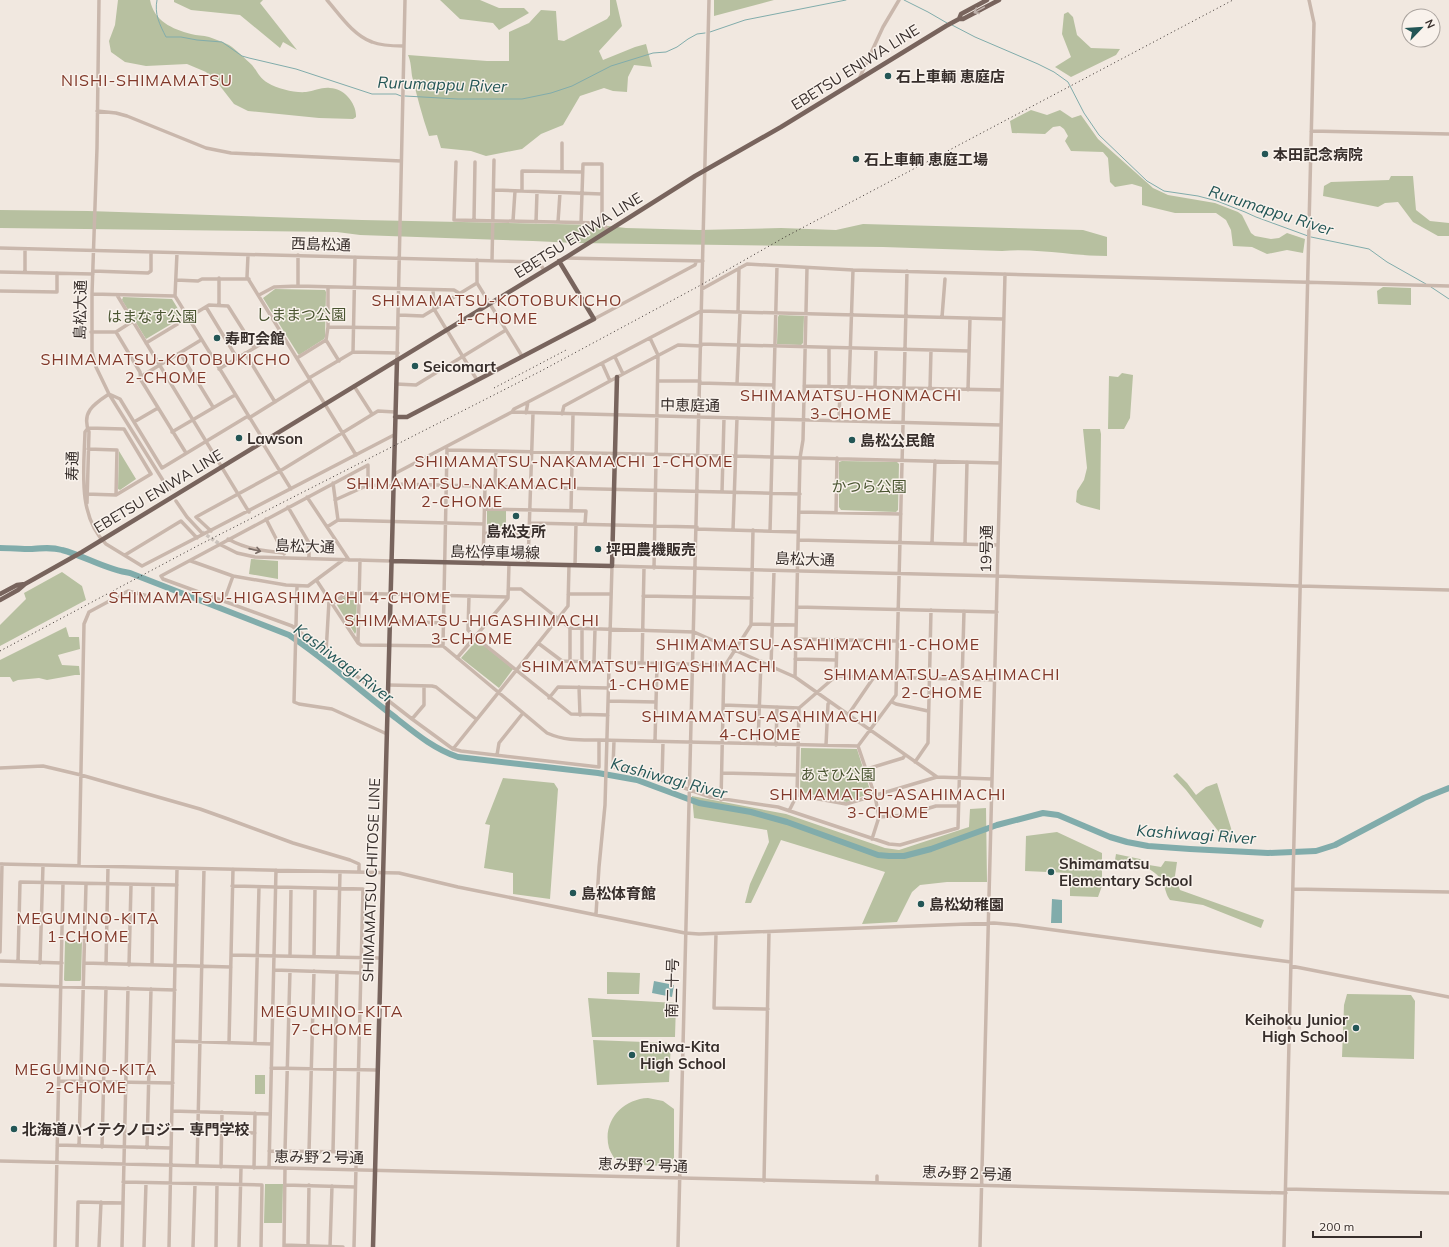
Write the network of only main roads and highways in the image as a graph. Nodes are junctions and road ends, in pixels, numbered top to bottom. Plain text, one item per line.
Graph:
1 (987, 0) edge
2 (999, 0) edge
3 (957, 19) junction
4 (559, 261) junction
5 (397, 360) junction
6 (617, 377) road end
7 (395, 417) junction
8 (391, 561) junction
9 (25, 584) junction
10 (0, 594) edge
11 (0, 600) edge
12 (373, 1247) edge

1 - 3 main road, EBETSU ENIWA LINE
2 -> 3 main road, EBETSU ENIWA LINE
3 - 4 main road, EBETSU ENIWA LINE
4 - 5 main road, EBETSU ENIWA LINE
4 - 7 main road
5 - 7 main road
5 - 9 main road, EBETSU ENIWA LINE
6 - 8 main road, 島松停車場線
7 - 8 main road
8 - 12 main road, SHIMAMATSU CHITOSE LINE
9 - 10 main road, EBETSU ENIWA LINE
9 - 11 main road, EBETSU ENIWA LINE

